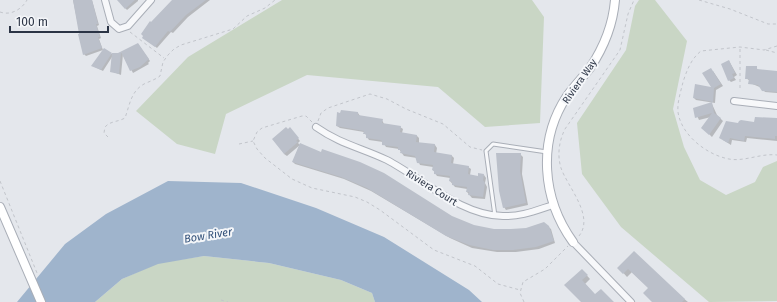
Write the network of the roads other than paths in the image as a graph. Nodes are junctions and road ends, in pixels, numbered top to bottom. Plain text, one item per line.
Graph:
1 (105, 0) edge
2 (151, 0) edge
3 (615, 0) edge
4 (734, 101) dead end
5 (777, 106) edge
6 (316, 127) road end
7 (548, 152) junction
8 (553, 205) junction
9 (0, 207) edge
10 (495, 216) junction
11 (576, 239) joint
12 (41, 302) edge
13 (631, 302) edge

1 - 2 street
3 - 7 street, Riviera Way
4 - 5 street
6 - 10 street, Riviera Court
7 - 8 street, Riviera Way
7 - 10 lane
8 - 10 street, Riviera Court
8 - 11 street, Riviera Way
9 - 12 street
11 - 13 street, Riviera Way

